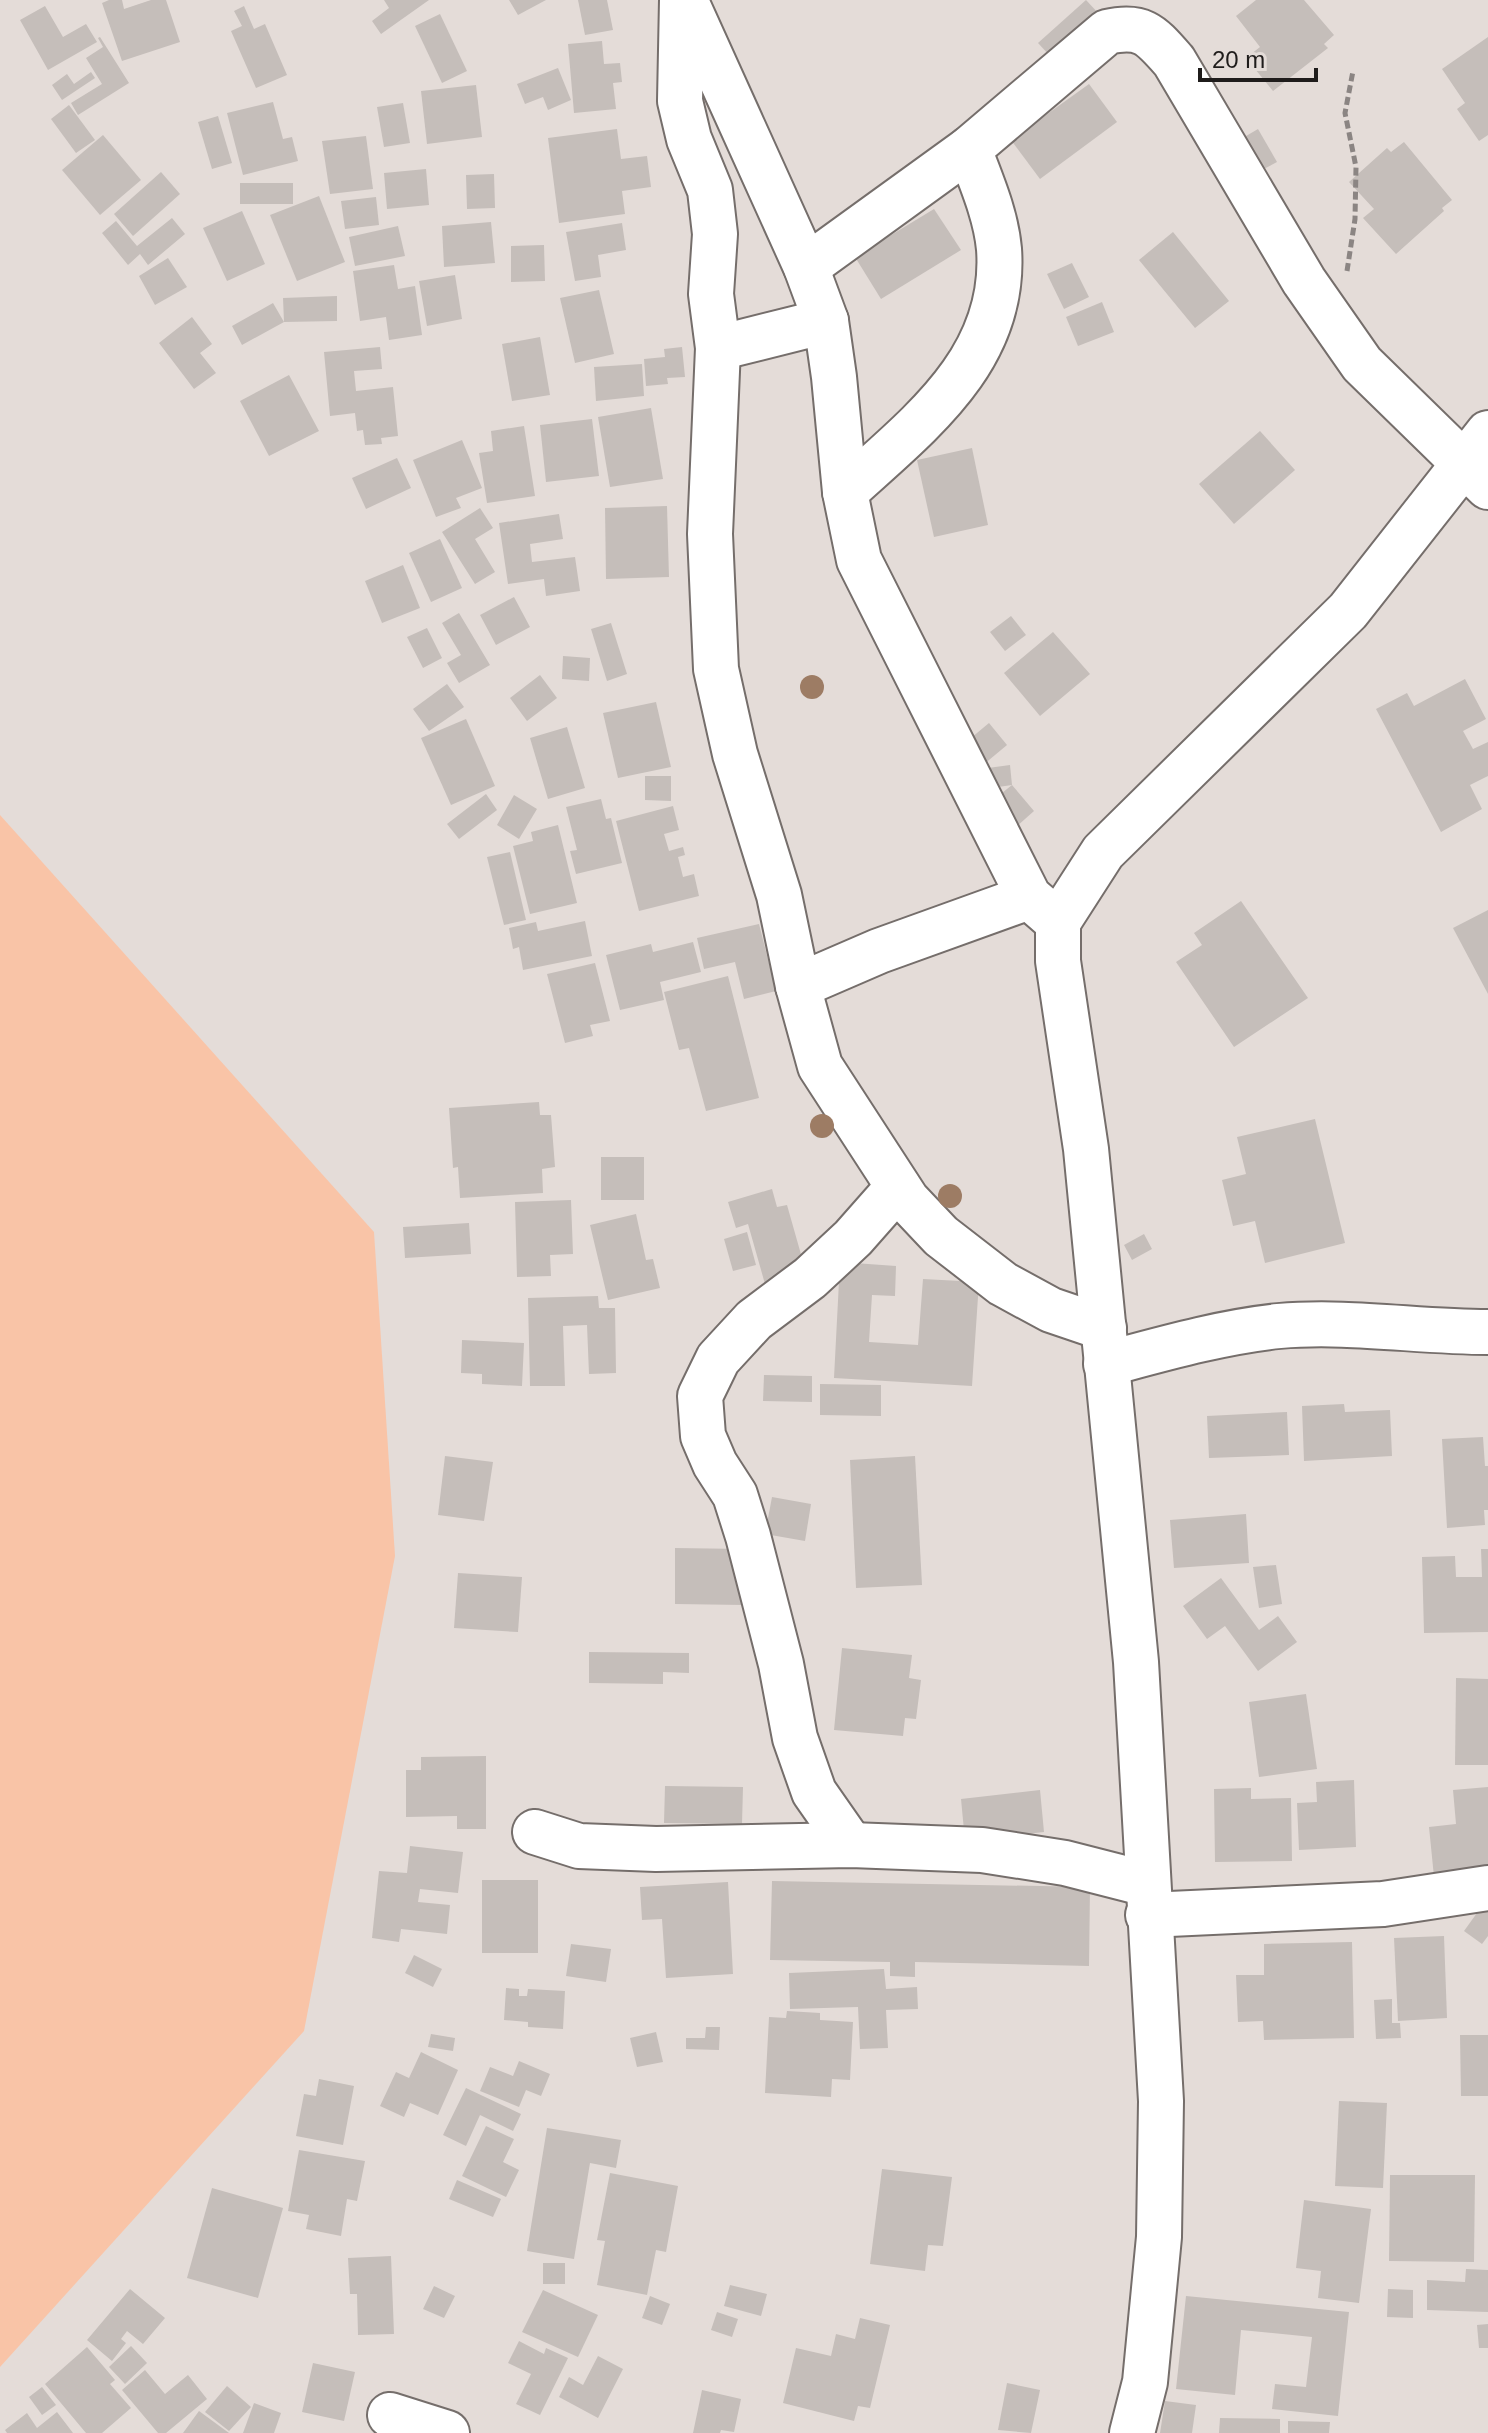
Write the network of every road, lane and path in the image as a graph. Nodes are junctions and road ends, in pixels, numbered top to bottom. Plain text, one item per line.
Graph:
1 (684, 0) edge
2 (1353, 71) dead end
3 (969, 149) junction
4 (806, 267) junction
5 (826, 321) junction
6 (1336, 327) junction
7 (718, 348) junction
8 (1480, 462) edge
9 (845, 492) junction
10 (1044, 909) junction
11 (798, 986) junction
12 (898, 1187) junction
13 (1488, 1332) edge
14 (1105, 1346) junction
15 (535, 1832) dead end
16 (851, 1845) junction
17 (1488, 1888) edge
18 (1148, 1899) junction
19 (390, 2415) dead end
20 (447, 2433) edge
21 (1132, 2433) edge

1 - 4 street
1 - 7 street
2 - 6 path
3 - 4 street
3 - 6 street
3 - 9 street
4 - 5 street
5 - 7 street
5 - 9 street
6 - 8 street
7 - 11 street
8 - 10 street
9 - 10 street
10 - 11 street
10 - 14 street
11 - 12 street
12 - 14 street
12 - 16 street
13 - 14 street
14 - 18 street
15 - 16 street
16 - 18 street
17 - 18 street
18 - 21 street
19 - 20 street

